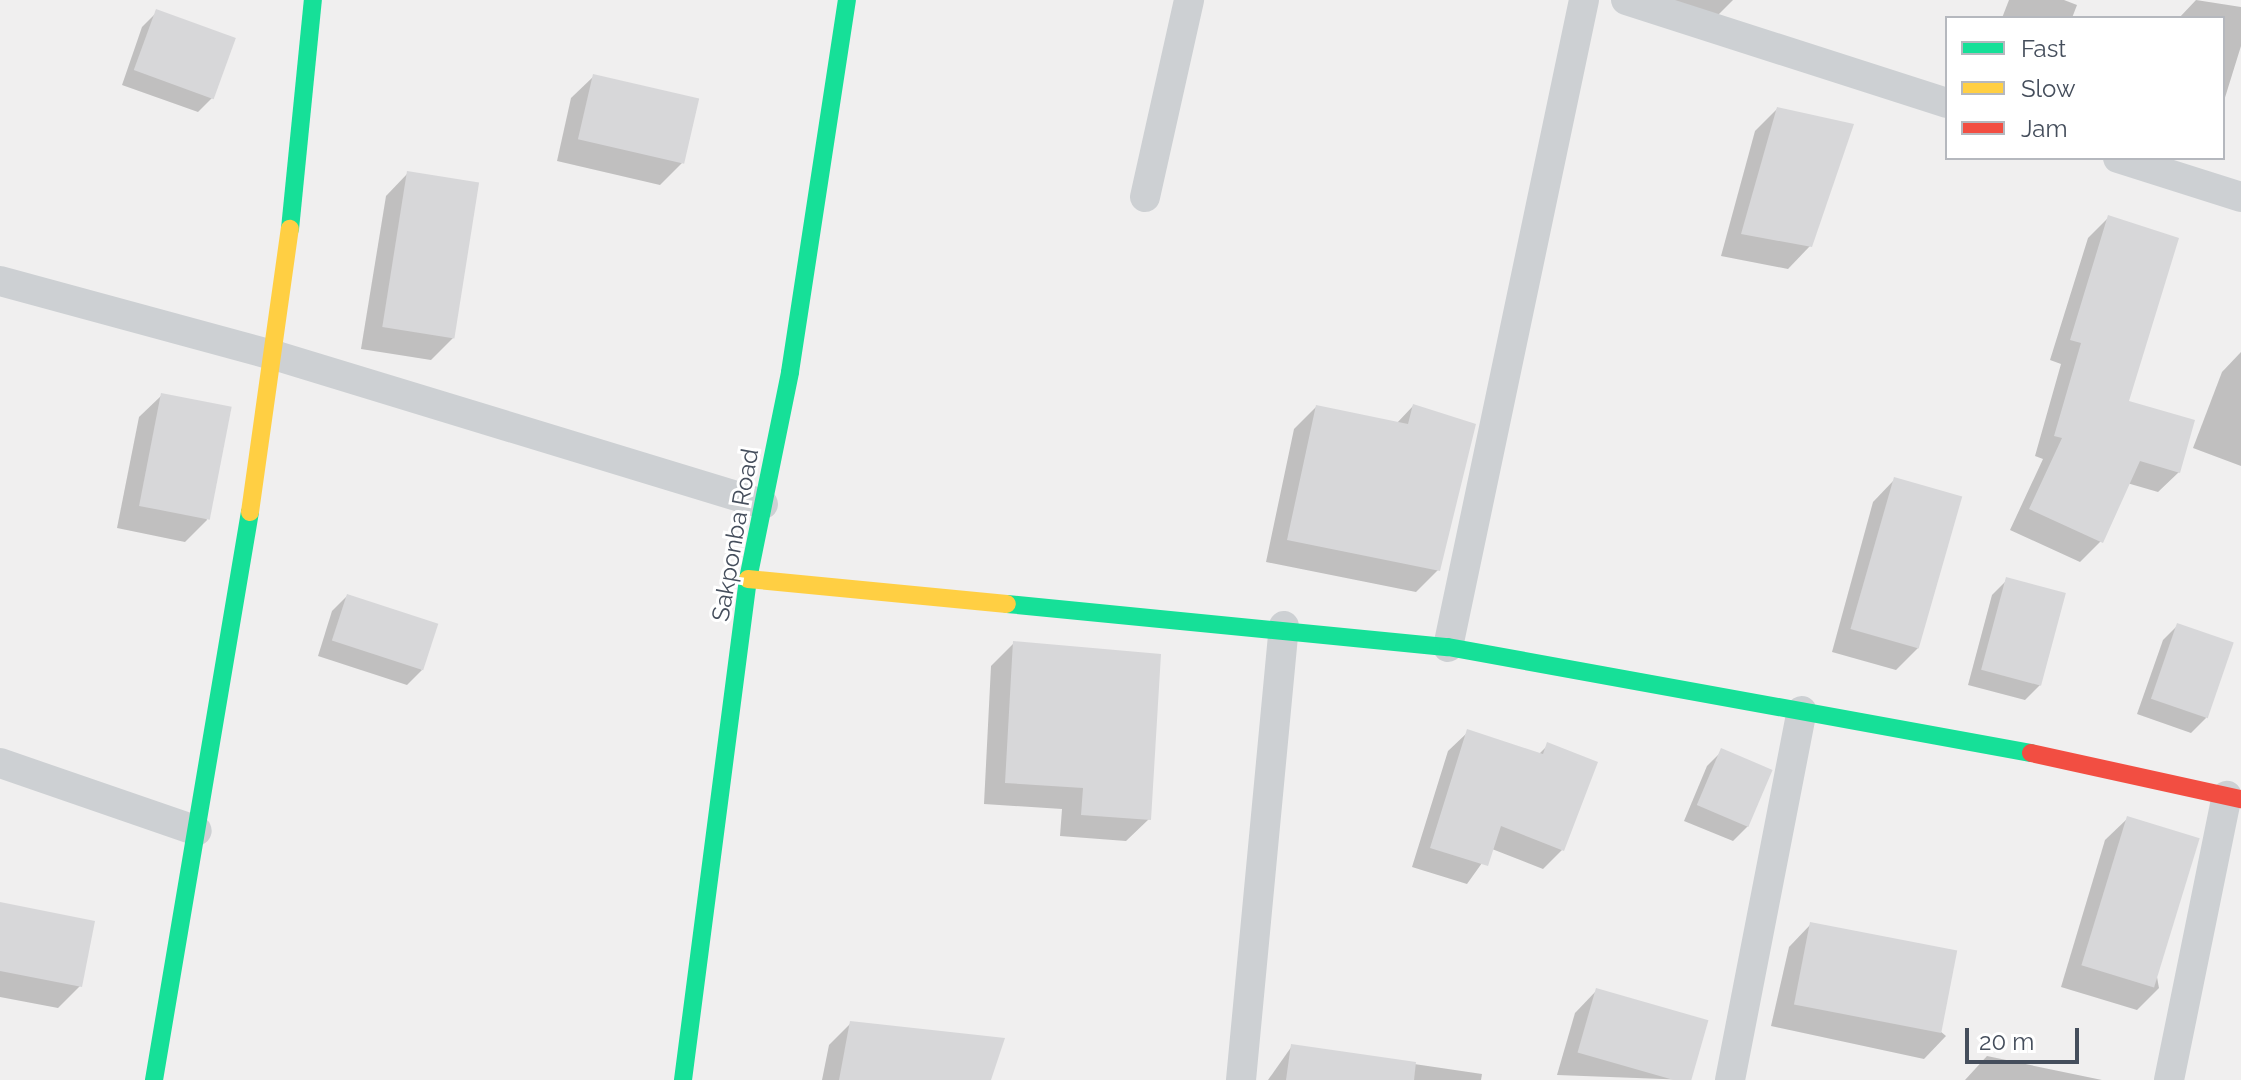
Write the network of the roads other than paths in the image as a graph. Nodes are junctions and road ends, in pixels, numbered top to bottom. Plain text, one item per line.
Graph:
1 (313, 0) edge
2 (847, 0) edge
3 (1189, 0) edge
4 (1584, 0) edge
5 (1626, 0) edge
6 (1945, 102) edge
7 (2124, 160) edge
8 (1145, 197) dead end
9 (2241, 197) edge
10 (0, 281) edge
11 (277, 356) junction
12 (763, 504) junction
13 (748, 579) junction
14 (1284, 626) junction
15 (1448, 647) junction
16 (1802, 711) junction
17 (0, 763) edge
18 (2234, 798) edge
19 (197, 831) junction
20 (154, 1080) edge
21 (683, 1080) edge
22 (1241, 1080) edge
23 (1730, 1080) edge
24 (2169, 1080) edge

1 - 11 street
2 - 12 street, Sakponba Road
3 - 8 street
4 - 15 street
5 - 6 street
7 - 9 street
10 - 11 street
11 - 12 street
11 - 19 street
12 - 13 street, Sakponba Road
13 - 14 street
13 - 21 street, Sakponba Road
14 - 15 street
14 - 22 street
15 - 16 street
16 - 18 street
16 - 23 street
17 - 19 street
18 - 24 street
19 - 20 street

